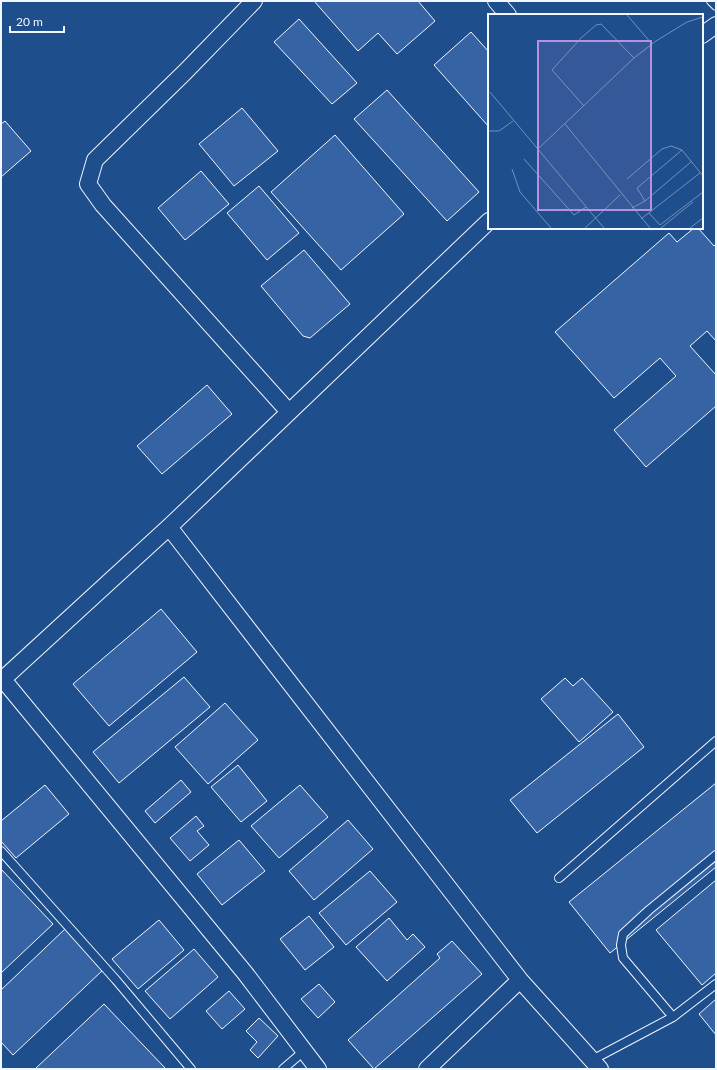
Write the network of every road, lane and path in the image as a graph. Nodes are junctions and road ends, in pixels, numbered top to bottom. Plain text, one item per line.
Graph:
1 (254, 1) edge
2 (496, 1) edge
3 (711, 1) edge
4 (716, 6) edge
5 (507, 14) edge
6 (716, 24) edge
7 (703, 34) edge
8 (488, 222) edge
9 (289, 412) junction
10 (169, 527) junction
11 (2, 678) edge
12 (716, 741) edge
13 (1, 851) edge
14 (716, 855) edge
15 (559, 878) dead end
16 (520, 980) junction
17 (716, 984) edge
18 (673, 1017) junction
19 (304, 1051) junction
20 (596, 1064) edge
21 (191, 1069) edge
22 (283, 1069) edge
23 (318, 1069) edge
24 (427, 1069) edge

1 - 9 street
2 - 5 street
3 - 4 lane
6 - 7 street
8 - 9 street
9 - 10 street
10 - 11 street
10 - 16 street
11 - 19 street
12 - 15 lane
13 - 21 lane
14 - 18 lane
16 - 20 street
16 - 24 street
17 - 18 lane
18 - 20 lane
19 - 22 lane
19 - 23 street

